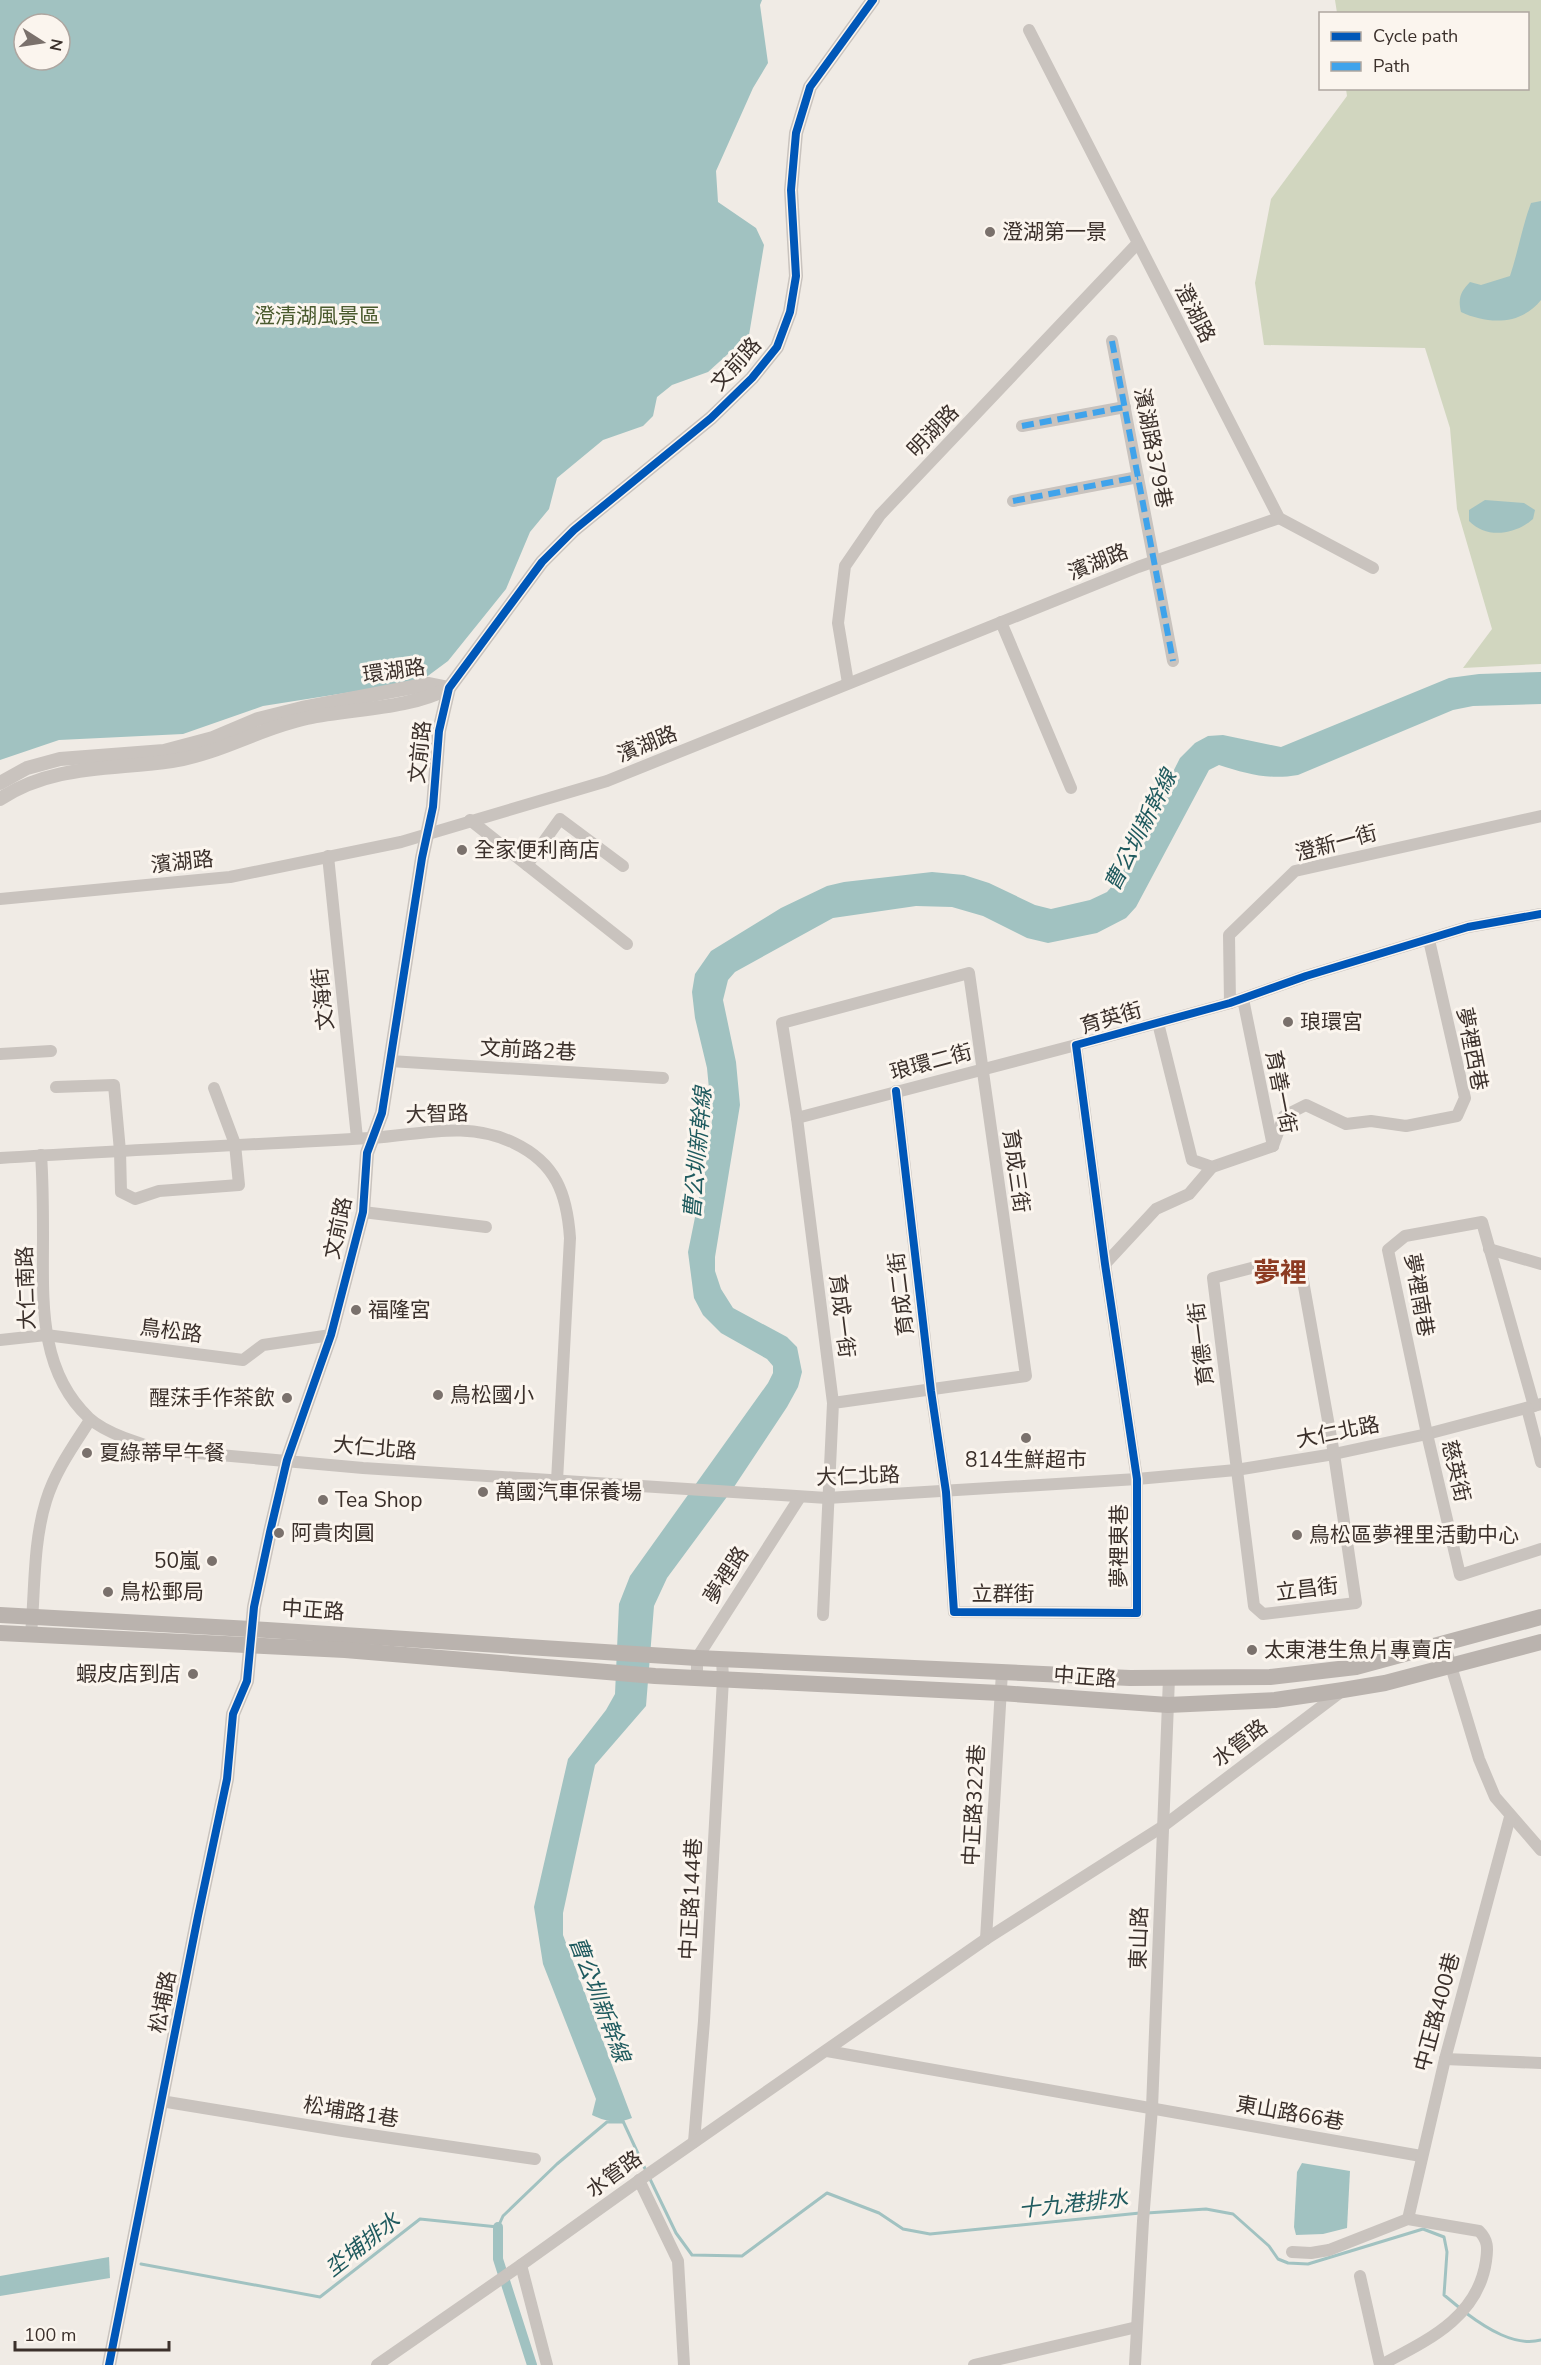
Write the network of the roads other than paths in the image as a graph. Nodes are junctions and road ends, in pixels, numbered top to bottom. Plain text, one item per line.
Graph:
1 (873, 0) edge
2 (1029, 30) dead end
3 (1137, 244) junction
4 (1112, 341) dead end
5 (1125, 407) junction
6 (1022, 426) dead end
7 (1138, 477) junction
8 (1013, 501) dead end
9 (1279, 518) junction
10 (1154, 561) junction
11 (1373, 568) dead end
12 (1001, 621) junction
13 (1173, 662) dead end
14 (848, 683) junction
15 (449, 687) junction
16 (0, 783) edge
17 (1071, 789) dead end
18 (0, 799) edge
19 (1541, 816) edge
20 (470, 820) junction
21 (427, 834) junction
22 (328, 856) junction
23 (527, 865) junction
24 (623, 866) dead end
25 (0, 899) edge
26 (1541, 914) edge
27 (1429, 940) junction
28 (627, 944) dead end
29 (969, 973) joint
30 (1243, 999) junction
31 (1230, 1003) junction
32 (1158, 1023) junction
33 (1076, 1046) junction
34 (51, 1051) dead end
35 (0, 1054) edge
36 (390, 1061) junction
37 (981, 1069) junction
38 (663, 1078) dead end
39 (56, 1087) dead end
40 (214, 1088) dead end
41 (896, 1092) junction
42 (797, 1118) junction
43 (357, 1138) junction
44 (372, 1138) junction
45 (236, 1144) junction
46 (1273, 1146) junction
47 (120, 1151) junction
48 (41, 1155) junction
49 (0, 1158) edge
50 (1212, 1167) junction
51 (363, 1212) junction
52 (486, 1227) dead end
53 (1490, 1249) junction
54 (1105, 1264) junction
55 (1541, 1264) edge
56 (46, 1335) junction
57 (331, 1335) junction
58 (0, 1340) edge
59 (931, 1391) junction
60 (833, 1403) junction
61 (1534, 1406) edge
62 (90, 1419) junction
63 (1427, 1434) junction
64 (1334, 1454) junction
65 (287, 1460) junction
66 (1541, 1462) edge
67 (1236, 1470) junction
68 (1137, 1479) junction
69 (557, 1481) junction
70 (946, 1491) junction
71 (800, 1497) junction
72 (827, 1498) junction
73 (1541, 1550) edge
74 (1137, 1613) joint
75 (0, 1615) edge
76 (823, 1615) dead end
77 (32, 1617) junction
78 (1541, 1617) edge
79 (251, 1629) junction
80 (0, 1633) edge
81 (31, 1634) junction
82 (1541, 1642) edge
83 (1444, 1643) junction
84 (250, 1647) junction
85 (697, 1658) junction
86 (722, 1659) junction
87 (1451, 1665) junction
88 (1002, 1672) junction
89 (697, 1678) junction
90 (1169, 1678) junction
91 (723, 1679) junction
92 (1342, 1690) junction
93 (1000, 1693) junction
94 (1168, 1705) junction
95 (1510, 1816) junction
96 (1162, 1827) junction
97 (1541, 1850) edge
98 (986, 1939) junction
99 (826, 2051) junction
100 (1445, 2059) junction
101 (1541, 2063) edge
102 (161, 2101) junction
103 (1152, 2108) junction
104 (694, 2142) junction
105 (1422, 2156) junction
106 (535, 2159) dead end
107 (641, 2178) junction
108 (1408, 2219) junction
109 (1292, 2252) dead end
110 (517, 2267) junction
111 (1360, 2276) dead end
112 (1137, 2327) junction
113 (109, 2365) edge
114 (377, 2365) edge
115 (547, 2365) edge
116 (684, 2365) edge
117 (974, 2365) edge
118 (1135, 2365) edge
119 (1380, 2365) edge

1 - 15 street, 文前路
2 - 3 street, 澄湖路
3 - 9 street, 澄湖路
3 - 14 street, 明湖路
4 - 5 street, 濱湖路379巷
5 - 6 street
5 - 7 street, 濱湖路379巷
7 - 8 street
7 - 10 street, 濱湖路379巷
9 - 10 street, 濱湖路
9 - 11 street
10 - 12 street, 濱湖路
10 - 13 street, 濱湖路379巷
12 - 14 street, 濱湖路
12 - 17 street
14 - 20 street, 濱湖路
15 - 16 street, 環湖路
15 - 18 street, 環湖路
15 - 21 street, 文前路
19 - 31 street, 澄新一街
20 - 21 street, 濱湖路
20 - 23 street
21 - 22 street, 濱湖路
21 - 36 street, 文前路
22 - 25 street, 濱湖路
22 - 43 street, 文海街
23 - 24 street
23 - 28 street
26 - 27 street, 育英街
27 - 30 street, 育英街
27 - 46 street, 夢裡西巷
29 - 37 street, 育成三街
29 - 42 street, 育成一街
30 - 31 street, 育英街
30 - 46 street, 育善一街
31 - 32 street, 育英街
32 - 33 street, 育英街
32 - 50 street
33 - 37 street, 琅環二街
33 - 54 street, 育英街
34 - 35 street
36 - 38 street, 文前路2巷
36 - 44 street, 文前路
37 - 41 street, 琅環二街
37 - 59 street, 育成三街
39 - 47 street
40 - 45 street
41 - 42 street, 琅環二街
41 - 59 street, 育成二街
42 - 60 street, 育成一街
43 - 44 street, 大智路
43 - 45 street, 大智路
44 - 51 street, 文前路
44 - 69 street, 大智路
45 - 47 street, 大智路
45 - 47 street
46 - 50 street, 育善一街
47 - 48 street, 大智路
48 - 49 street, 大智路
48 - 56 street, 大仁南路
50 - 54 street
51 - 52 street
51 - 57 street, 文前路
53 - 55 street
53 - 61 street, 夢裡南巷
53 - 63 street, 夢裡南巷
54 - 68 street, 育英街
56 - 57 street, 鳥松路
56 - 58 street, 鳥松路
56 - 62 street, 大仁南路
57 - 65 street, 文前路
59 - 60 street
59 - 70 street, 育成二街
60 - 72 street, 育成一街
61 - 63 street, 大仁北路
61 - 66 street
62 - 65 street, 大仁南路
62 - 77 street
63 - 64 street, 大仁北路
63 - 73 street, 慈英街
64 - 67 street, 大仁北路
64 - 67 street, 立昌街
64 - 67 street, 育德一街
65 - 69 street, 大仁北路
65 - 79 street, 文前路
67 - 68 street, 大仁北路
68 - 70 street, 大仁北路
68 - 74 street, 夢裡東巷
69 - 71 street, 大仁北路
70 - 72 street, 大仁北路
70 - 74 street, 立群街
71 - 72 street, 大仁北路
71 - 85 street, 夢裡路
72 - 76 street, 育成一街
75 - 77 main road, 中正路
77 - 79 main road, 中正路
77 - 81 street
78 - 83 main road, 中正路
79 - 84 street, 文前路
79 - 85 main road, 中正路
80 - 81 main road, 中正路
81 - 84 main road, 中正路
82 - 87 main road, 中正路
83 - 87 street
83 - 90 main road, 中正路
84 - 89 main road, 中正路
84 - 102 street, 松埔路
85 - 86 main road, 中正路
85 - 89 street
86 - 88 main road, 中正路
86 - 91 street, 中正路144巷
87 - 92 main road, 中正路
87 - 95 street
88 - 90 main road, 中正路
88 - 93 street, 中正路322巷
89 - 91 main road, 中正路
90 - 94 street, 東山路
91 - 93 main road, 中正路
91 - 104 street, 中正路144巷
92 - 94 main road, 中正路
92 - 96 street, 水管路
93 - 94 main road, 中正路
93 - 98 street, 中正路322巷
94 - 96 street, 東山路
95 - 97 street
95 - 100 street, 中正路400巷
96 - 98 street, 水管路
96 - 103 street, 東山路
98 - 99 street, 水管路
99 - 103 street, 東山路66巷
99 - 104 street, 水管路
100 - 101 street
100 - 105 street, 中正路400巷
102 - 106 street, 松埔路1巷
102 - 113 street, 松埔路
103 - 105 street, 東山路66巷
103 - 112 street, 東山路
104 - 107 street, 水管路
105 - 108 street, 中正路400巷
107 - 110 street, 水管路
107 - 116 street
108 - 109 street
108 - 119 street
110 - 114 street, 水管路
110 - 115 street
111 - 119 street
112 - 117 street
112 - 118 street

